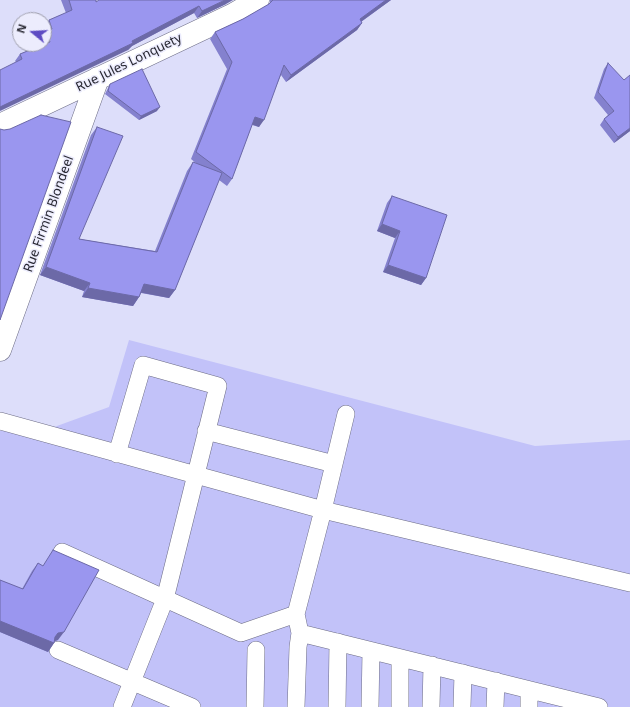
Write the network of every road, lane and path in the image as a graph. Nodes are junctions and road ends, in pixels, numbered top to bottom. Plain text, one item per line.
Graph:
1 (258, 0) edge
2 (230, 7) edge
3 (98, 78) junction
4 (0, 125) edge
5 (0, 350) edge
6 (346, 414) dead end
7 (0, 421) edge
8 (206, 431) junction
9 (117, 454) junction
10 (334, 464) junction
11 (196, 475) junction
12 (322, 510) junction
13 (62, 552) edge
14 (630, 583) edge
15 (165, 599) junction
16 (296, 614) junction
17 (300, 633) junction
18 (338, 642) junction
19 (58, 650) edge
20 (256, 650) dead end
21 (371, 651) junction
22 (400, 658) junction
23 (432, 666) junction
24 (463, 673) junction
25 (496, 681) junction
26 (132, 682) junction
27 (529, 690) junction
28 (560, 702) edge
29 (594, 706) edge
30 (122, 707) edge
31 (192, 707) edge
32 (255, 707) edge
33 (296, 707) edge
34 (337, 707) edge
35 (370, 707) edge
36 (400, 707) edge
37 (432, 707) edge
38 (462, 707) edge
39 (495, 707) edge
40 (529, 707) edge

1 - 2 street, Rue Jules Lonquety
2 - 3 street, Rue Jules Lonquety
3 - 4 street, Rue Jules Lonquety
3 - 5 street, Rue Firmin Blondeel
6 - 10 lane
7 - 9 lane
8 - 9 lane
8 - 10 lane
8 - 11 lane
9 - 11 lane
10 - 12 lane
11 - 12 lane
11 - 15 lane
12 - 14 lane
12 - 16 lane
13 - 15 lane
15 - 16 lane
15 - 26 lane
16 - 17 lane
17 - 18 lane
17 - 33 lane
18 - 21 lane
18 - 34 lane
19 - 26 lane
20 - 32 lane
21 - 22 lane
21 - 35 lane
22 - 23 lane
22 - 36 lane
23 - 24 lane
23 - 37 lane
24 - 25 lane
24 - 38 lane
25 - 27 lane
25 - 39 lane
26 - 30 lane
26 - 31 lane
27 - 28 lane
27 - 40 lane
28 - 29 lane

